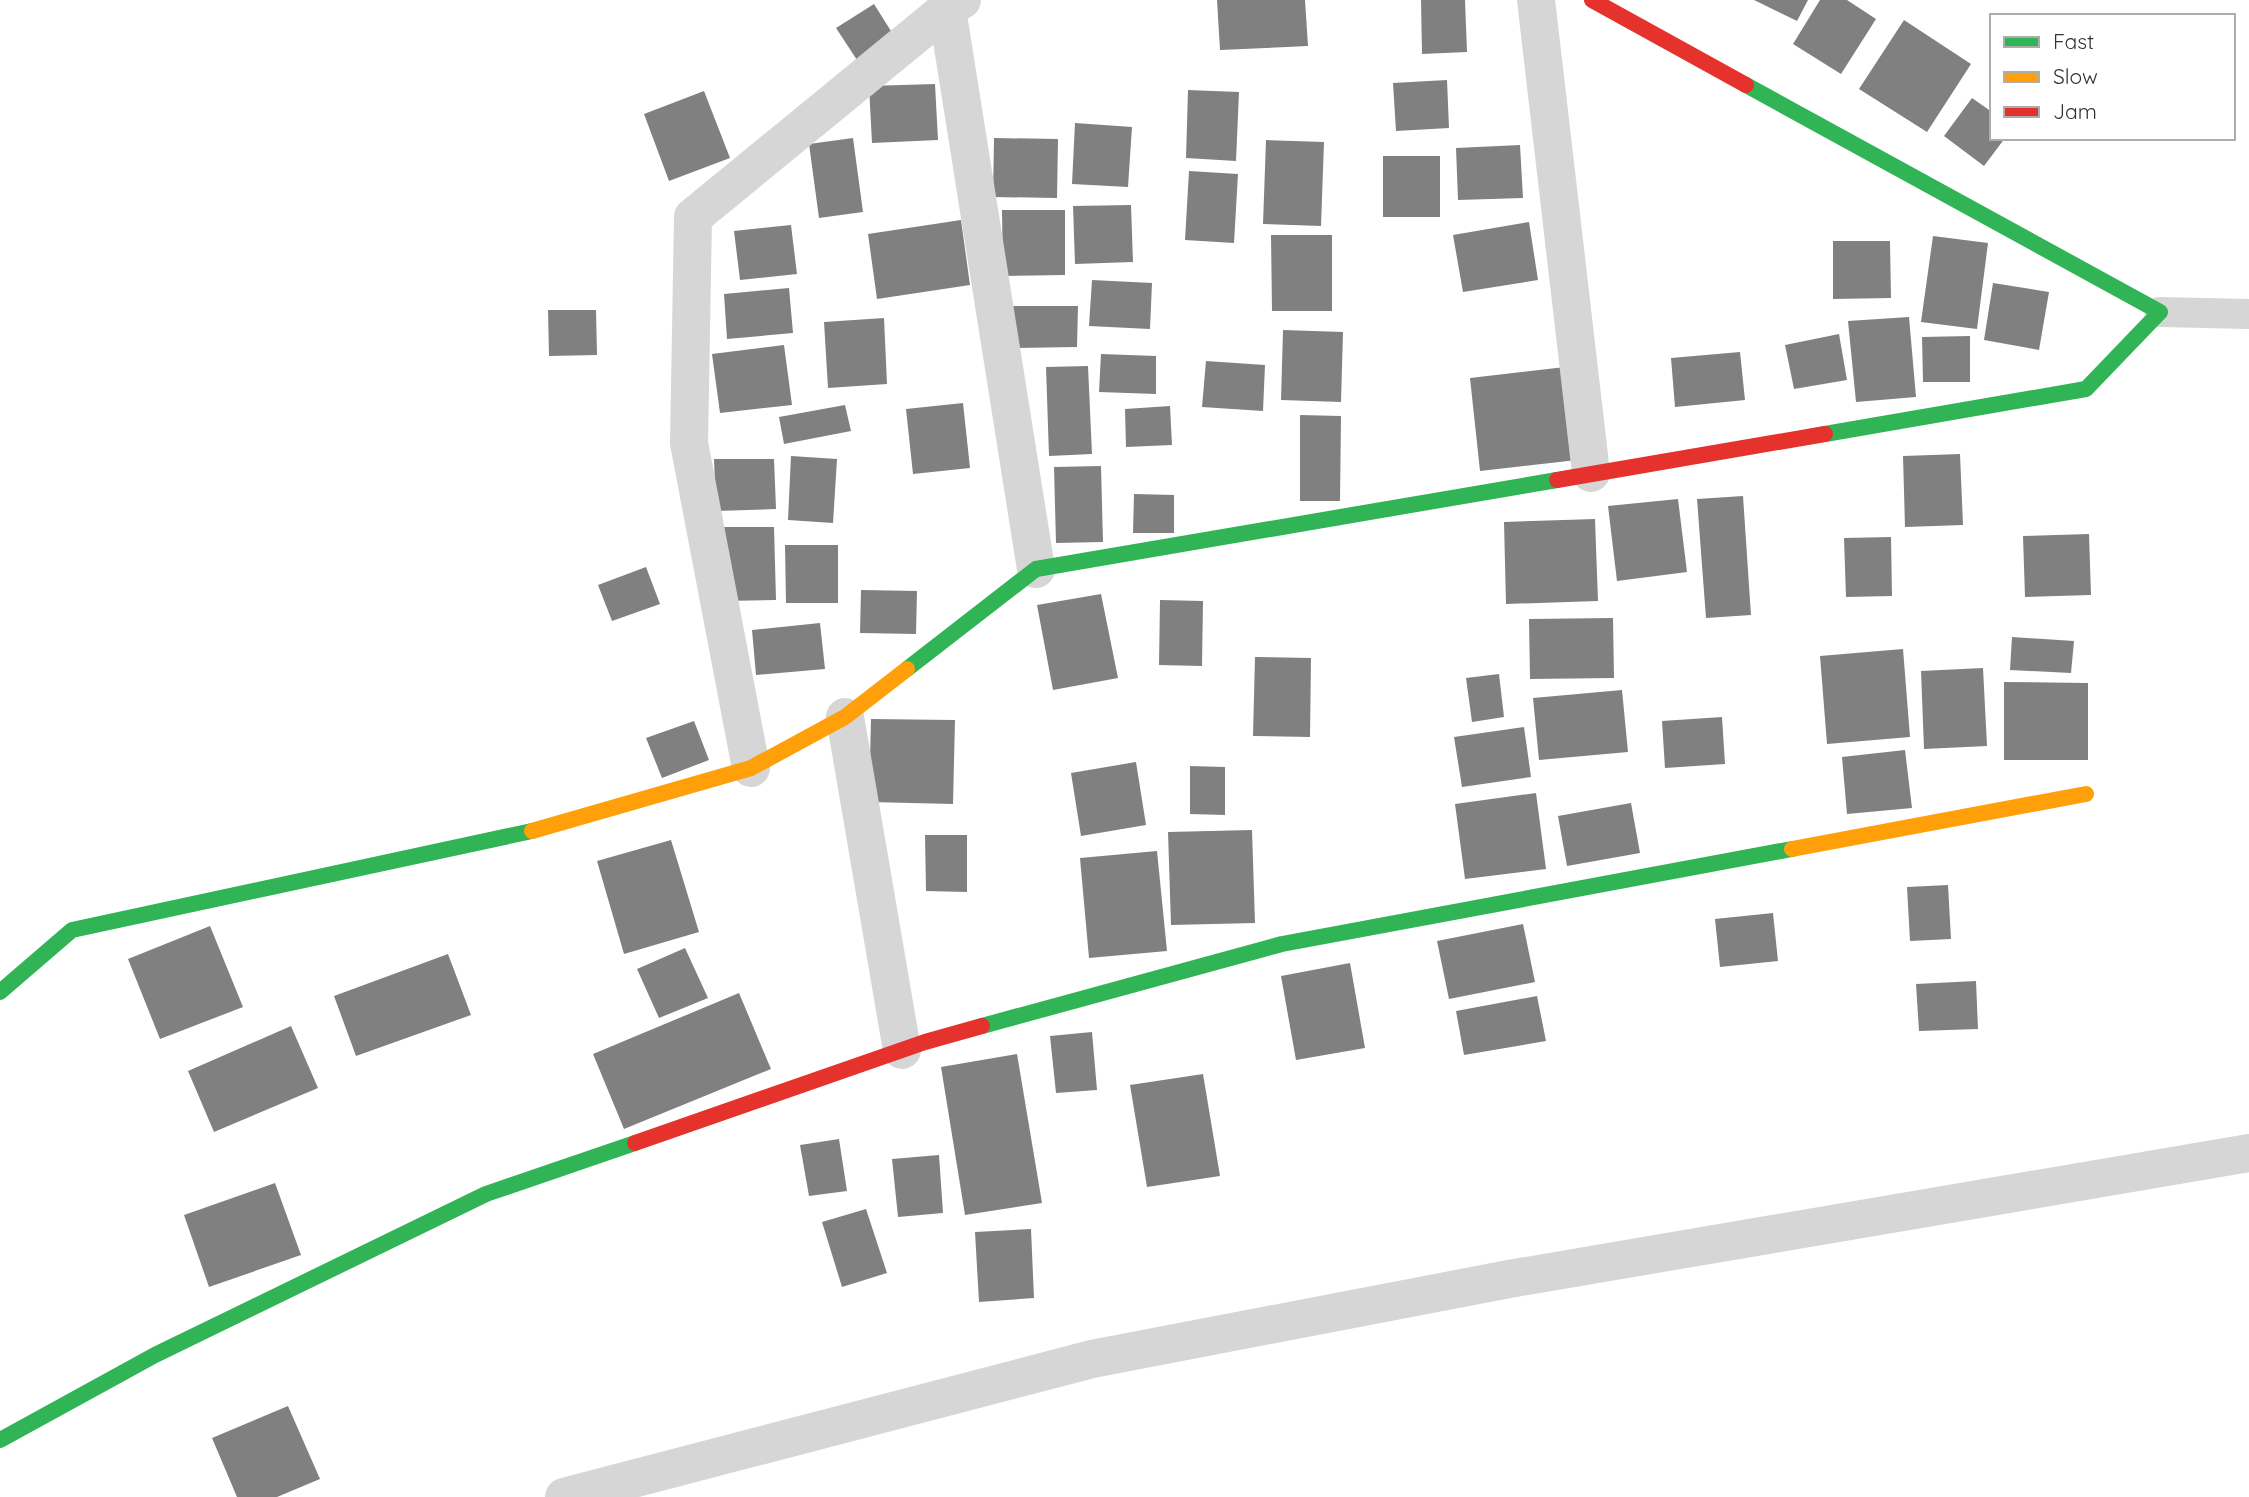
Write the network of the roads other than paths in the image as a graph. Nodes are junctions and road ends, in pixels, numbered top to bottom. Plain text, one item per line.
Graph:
1 (1536, 0) edge
2 (1592, 0) edge
3 (955, 5) edge
4 (2160, 312) junction
5 (2249, 314) edge
6 (1591, 473) junction
7 (1036, 569) junction
8 (845, 717) junction
9 (751, 768) junction
10 (2086, 794) dead end
11 (0, 992) edge
12 (902, 1049) junction
13 (2249, 1153) edge
14 (0, 1440) edge
15 (564, 1497) edge

1 - 6 street
2 - 4 street
3 - 7 street
3 - 9 street
4 - 5 lane
4 - 6 street
6 - 7 street
7 - 8 street
8 - 9 street
8 - 12 street
9 - 11 street
10 - 12 street
12 - 14 street
13 - 15 street

